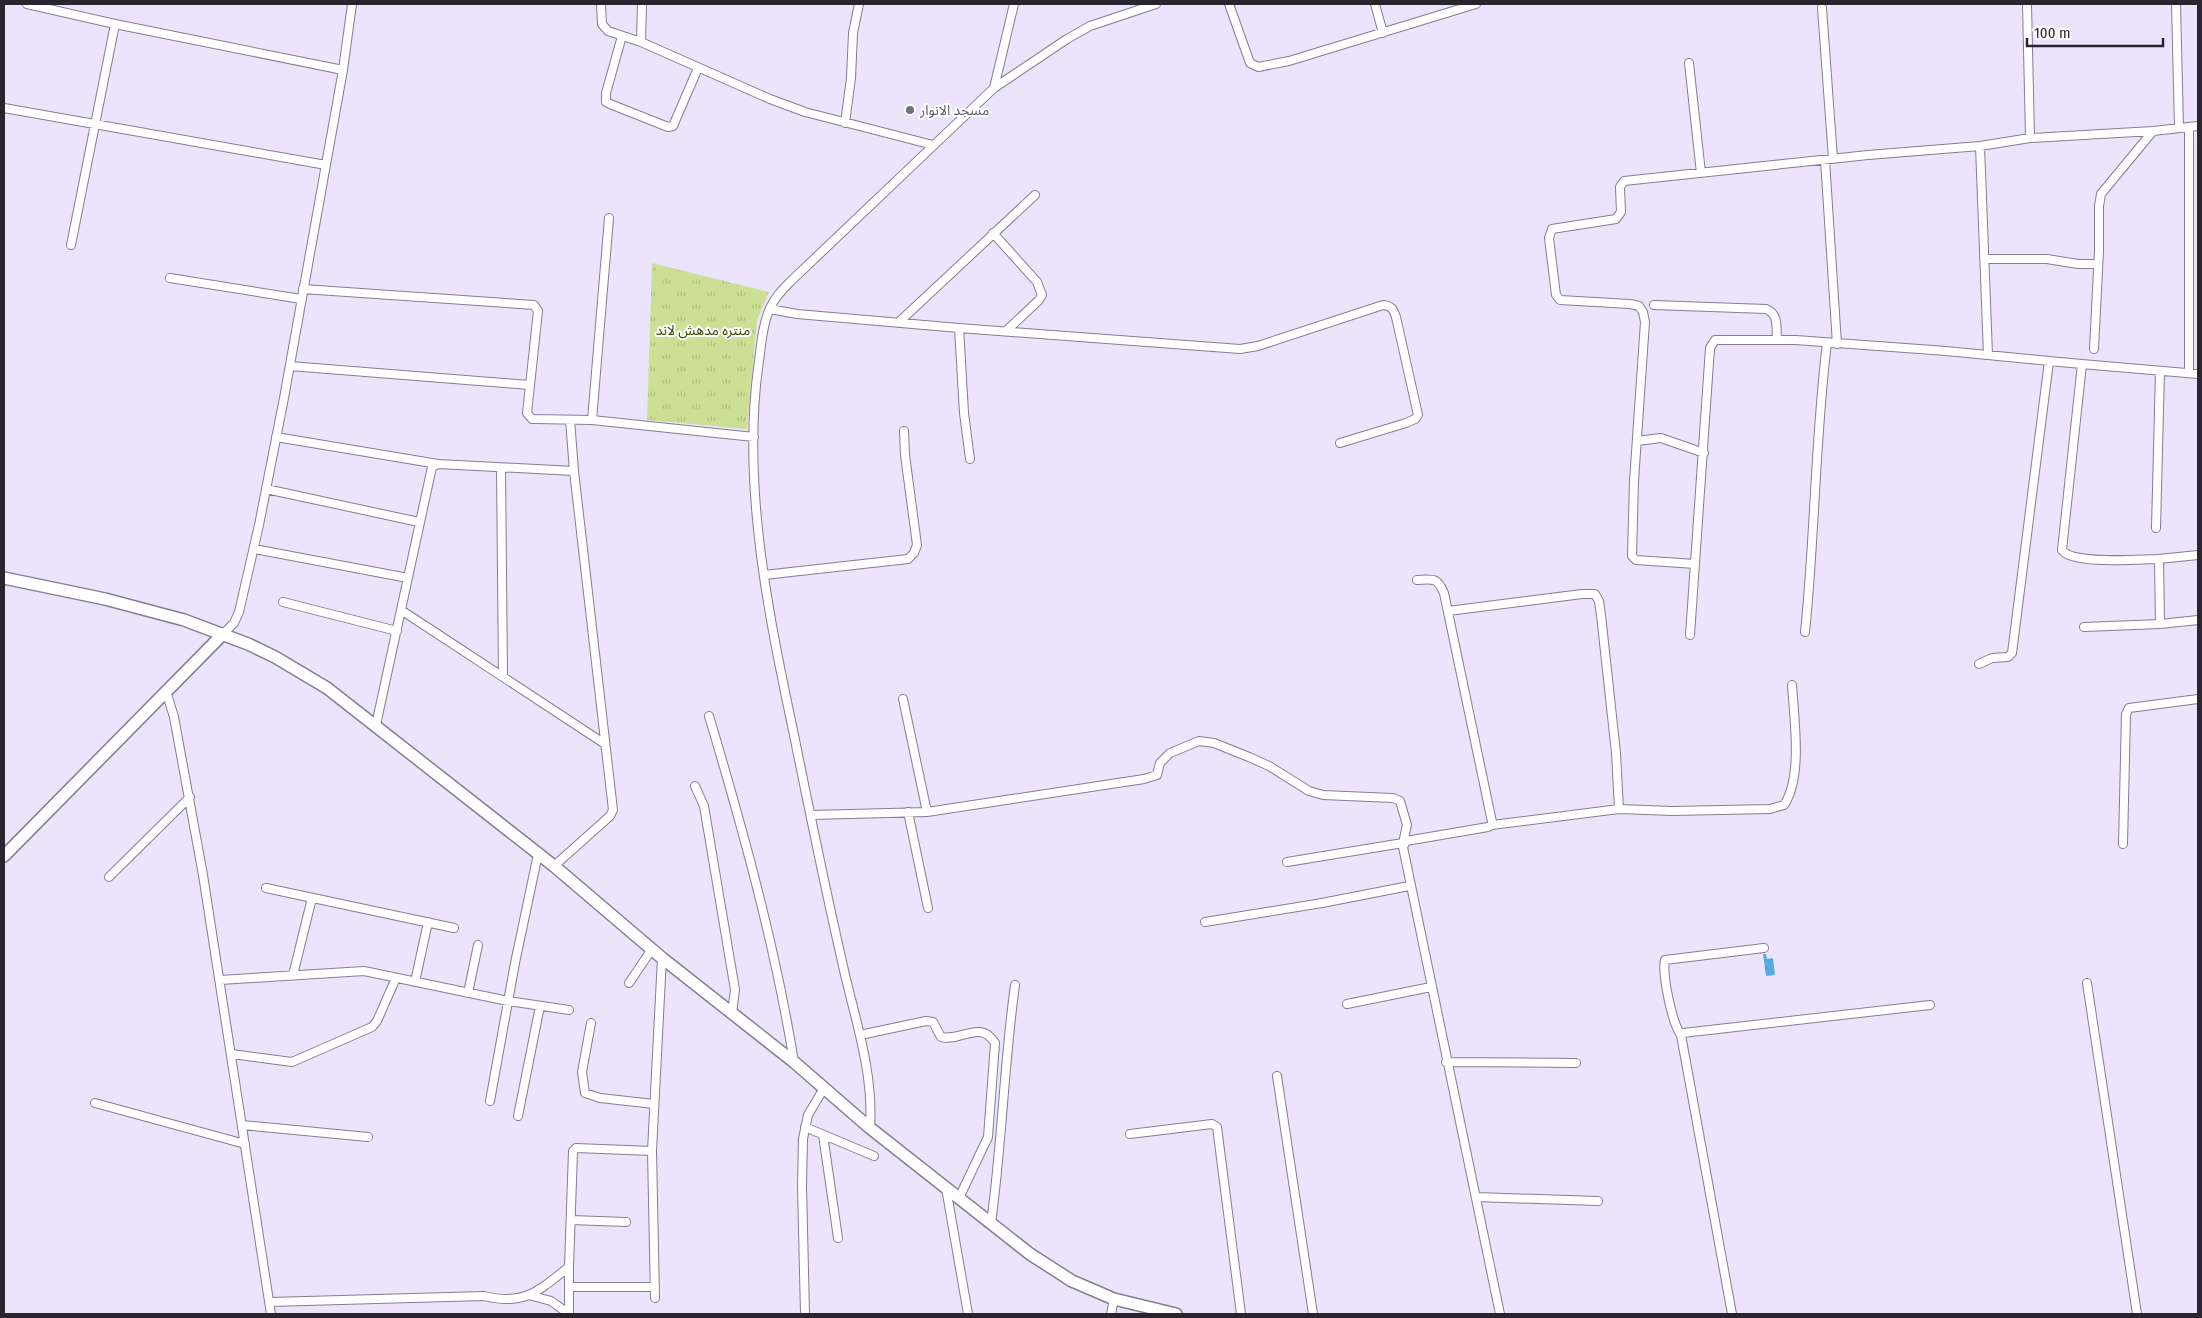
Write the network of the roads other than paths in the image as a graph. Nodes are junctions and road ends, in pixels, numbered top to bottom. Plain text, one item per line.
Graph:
1 (27, 4) edge
2 (352, 4) edge
3 (601, 4) edge
4 (642, 4) edge
5 (859, 4) edge
6 (1014, 4) edge
7 (1156, 4) edge
8 (1229, 4) edge
9 (1375, 4) edge
10 (1476, 4) edge
11 (2027, 4) edge
12 (2176, 4) edge
13 (1822, 8) dead end
14 (115, 24) junction
15 (1383, 34) junction
16 (622, 36) junction
17 (641, 42) junction
18 (1689, 63) dead end
19 (698, 68) junction
20 (343, 70) junction
21 (994, 88) junction
22 (4, 108) edge
23 (845, 123) junction
24 (96, 124) junction
25 (2198, 126) edge
26 (2179, 127) junction
27 (2189, 127) junction
28 (2153, 131) junction
29 (2030, 138) junction
30 (933, 145) junction
31 (1980, 146) junction
32 (1829, 159) junction
33 (326, 165) junction
34 (1701, 173) junction
35 (1034, 194) dead end
36 (610, 218) dead end
37 (994, 233) junction
38 (71, 245) dead end
39 (1985, 260) junction
40 (2098, 264) junction
41 (170, 278) dead end
42 (303, 289) junction
43 (301, 299) junction
44 (1654, 304) dead end
45 (770, 309) junction
46 (898, 323) junction
47 (959, 328) junction
48 (1005, 332) junction
49 (1777, 339) junction
50 (1828, 343) junction
51 (1837, 344) junction
52 (2094, 349) dead end
53 (1988, 355) junction
54 (2049, 361) junction
55 (2082, 364) junction
56 (290, 366) junction
57 (2160, 371) junction
58 (2189, 374) junction
59 (2198, 374) edge
60 (529, 385) junction
61 (570, 420) junction
62 (592, 420) junction
63 (904, 431) dead end
64 (276, 437) junction
65 (754, 438) junction
66 (1637, 441) junction
67 (1340, 443) dead end
68 (1704, 453) junction
69 (970, 459) dead end
70 (438, 464) junction
71 (501, 468) junction
72 (574, 471) junction
73 (266, 490) junction
74 (420, 522) junction
75 (2156, 528) dead end
76 (254, 549) junction
77 (2198, 555) edge
78 (2159, 558) junction
79 (1695, 564) junction
80 (764, 575) junction
81 (4, 578) edge
82 (408, 578) junction
83 (1417, 580) dead end
84 (283, 602) dead end
85 (401, 610) junction
86 (1448, 611) junction
87 (2198, 620) edge
88 (2160, 624) junction
89 (2084, 627) dead end
90 (396, 631) junction
91 (1805, 632) dead end
92 (223, 634) junction
93 (1690, 635) dead end
94 (1979, 664) dead end
95 (503, 677) junction
96 (1792, 685) dead end
97 (166, 691) junction
98 (2198, 698) edge
99 (903, 699) dead end
100 (709, 716) dead end
101 (376, 725) junction
102 (605, 744) junction
103 (695, 786) dead end
104 (190, 797) junction
105 (1619, 809) junction
106 (908, 812) junction
107 (928, 812) junction
108 (810, 815) junction
109 (1492, 825) junction
110 (1403, 843) junction
111 (2122, 844) dead end
112 (538, 854) junction
113 (4, 856) edge
114 (1287, 862) dead end
115 (554, 866) junction
116 (109, 878) dead end
117 (1410, 886) junction
118 (266, 888) dead end
119 (312, 898) junction
120 (928, 908) dead end
121 (428, 922) junction
122 (1205, 922) dead end
123 (454, 928) dead end
124 (478, 945) dead end
125 (1764, 948) dead end
126 (652, 949) junction
127 (662, 958) junction
128 (293, 975) junction
129 (396, 978) junction
130 (220, 980) junction
131 (415, 982) junction
132 (629, 983) dead end
133 (2087, 983) dead end
134 (1015, 985) dead end
135 (1431, 987) junction
136 (468, 993) junction
137 (508, 1001) junction
138 (1347, 1004) dead end
139 (1930, 1005) dead end
140 (540, 1006) junction
141 (569, 1010) dead end
142 (732, 1013) junction
143 (591, 1023) dead end
144 (860, 1035) junction
145 (1681, 1035) junction
146 (232, 1054) junction
147 (794, 1062) junction
148 (1446, 1062) junction
149 (1576, 1063) dead end
150 (1277, 1076) dead end
151 (824, 1088) junction
152 (490, 1101) dead end
153 (95, 1103) dead end
154 (654, 1104) junction
155 (518, 1116) dead end
156 (242, 1125) junction
157 (805, 1127) junction
158 (870, 1128) junction
159 (1130, 1134) dead end
160 (823, 1135) junction
161 (368, 1137) dead end
162 (245, 1144) junction
163 (652, 1152) junction
164 (874, 1156) dead end
165 (946, 1188) junction
166 (1476, 1197) junction
167 (960, 1198) junction
168 (1598, 1201) dead end
169 (571, 1220) junction
170 (626, 1222) dead end
171 (991, 1223) junction
172 (838, 1238) dead end
173 (569, 1267) junction
174 (569, 1287) junction
175 (655, 1287) junction
176 (529, 1295) junction
177 (655, 1298) dead end
178 (1114, 1299) junction
179 (270, 1302) junction
180 (271, 1314) edge
181 (569, 1314) edge
182 (805, 1314) edge
183 (968, 1314) edge
184 (1111, 1314) edge
185 (1176, 1314) edge
186 (1241, 1314) edge
187 (1313, 1314) edge
188 (1500, 1314) edge
189 (1732, 1314) edge
190 (2137, 1314) edge

1 - 14 street
2 - 20 street
3 - 16 street
4 - 17 street
5 - 23 street
6 - 21 street
7 - 21 street
8 - 15 street
9 - 15 street
10 - 15 street
11 - 29 street
12 - 26 street
13 - 32 street
14 - 20 street
14 - 24 street
16 - 17 street
16 - 19 street
17 - 19 street
18 - 34 street
19 - 23 street
20 - 33 street
21 - 30 street
22 - 24 street
23 - 30 street
24 - 33 street
24 - 38 street
25 - 27 street
26 - 27 street
26 - 28 street
27 - 58 street
28 - 29 street
28 - 40 street
29 - 31 street
30 - 45 street
31 - 32 street
31 - 39 street
32 - 34 street
32 - 51 street
33 - 42 street
34 - 66 street
35 - 37 street
36 - 62 street
37 - 46 street
37 - 48 street
39 - 40 street
39 - 53 street
40 - 52 street
41 - 43 street
42 - 43 street
42 - 60 street
43 - 56 street
44 - 49 street
45 - 46 street
45 - 65 street
46 - 47 street
47 - 48 street
47 - 69 street
48 - 67 street
49 - 50 street
49 - 68 street
50 - 51 street
50 - 91 street
51 - 53 street
53 - 54 street
54 - 55 street
54 - 94 street
55 - 57 street
55 - 78 street
56 - 60 street
56 - 64 street
57 - 58 street
57 - 75 street
58 - 59 street
60 - 61 street
61 - 62 street
61 - 72 street
62 - 65 street
63 - 80 street
64 - 70 street
64 - 73 street
65 - 80 street
66 - 68 street
66 - 79 street
68 - 79 street
70 - 71 street
70 - 74 street
71 - 72 street
71 - 95 street
72 - 102 street
73 - 74 street
73 - 76 street
74 - 82 street
76 - 82 street
76 - 92 street
77 - 78 street
78 - 88 street
79 - 93 street
80 - 108 street
81 - 92 main road
82 - 85 street
83 - 86 street
84 - 90 street
85 - 90 street
85 - 95 street
86 - 105 street
86 - 109 street
87 - 88 street
88 - 89 street
90 - 101 street
92 - 97 main road
92 - 101 main road
95 - 102 street
96 - 105 street
97 - 104 street
97 - 113 main road
98 - 111 street
99 - 107 street
100 - 147 street
101 - 112 main road
102 - 115 street
103 - 142 street
104 - 116 street
104 - 130 street
105 - 109 street
106 - 107 street
106 - 108 street
106 - 120 street
107 - 110 street
108 - 144 street
109 - 110 street
110 - 114 street
110 - 117 street
112 - 115 main road
112 - 137 street
115 - 126 main road
117 - 122 street
117 - 135 street
118 - 119 street
119 - 121 street
119 - 128 street
121 - 123 street
121 - 131 street
124 - 136 street
125 - 145 street
126 - 127 main road
126 - 132 street
127 - 142 main road
127 - 154 street
128 - 129 street
128 - 130 street
129 - 131 street
129 - 146 street
130 - 146 street
131 - 136 street
133 - 190 street
134 - 171 street
135 - 138 street
135 - 148 street
136 - 137 street
137 - 140 street
137 - 152 street
139 - 145 street
140 - 141 street
140 - 155 street
142 - 147 main road
143 - 154 street
144 - 158 street
144 - 167 street
145 - 189 street
146 - 156 street
147 - 151 main road
148 - 149 street
148 - 166 street
150 - 187 street
151 - 157 street
151 - 158 main road
153 - 162 street
154 - 163 street
156 - 161 street
156 - 162 street
157 - 160 street
157 - 182 street
158 - 165 main road
159 - 186 street
160 - 164 street
160 - 172 street
162 - 179 street
163 - 169 street
163 - 175 street
165 - 167 main road
165 - 183 street
166 - 168 street
166 - 188 street
167 - 171 main road
169 - 170 street
169 - 173 street
171 - 178 main road
173 - 174 street
173 - 176 street
174 - 175 street
174 - 181 street
175 - 177 street
176 - 179 street
176 - 181 street
178 - 184 street
178 - 185 main road
179 - 180 street

